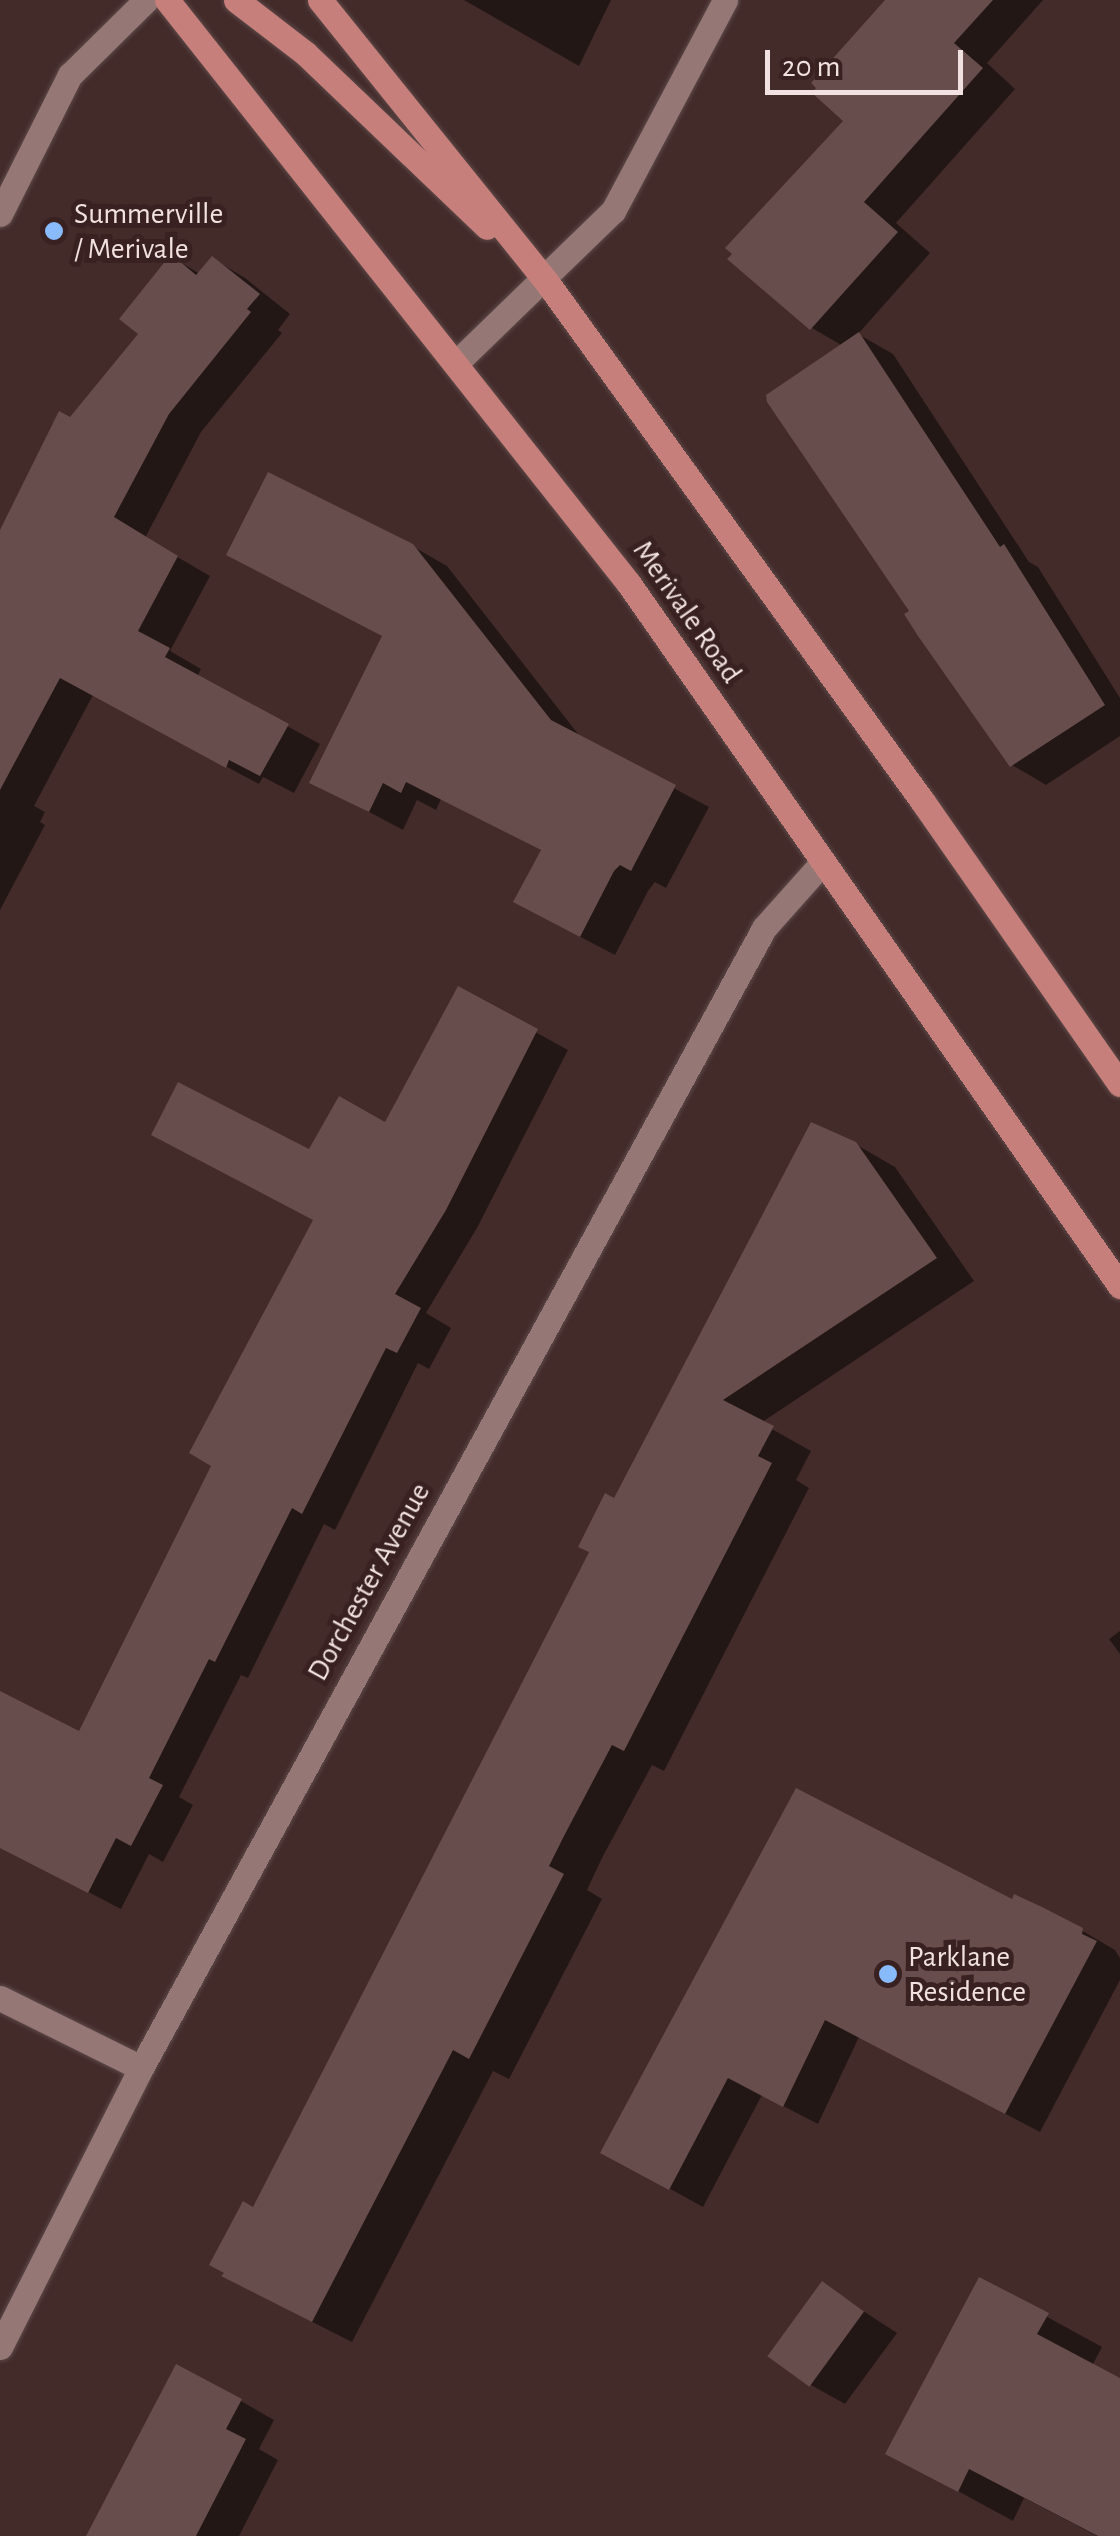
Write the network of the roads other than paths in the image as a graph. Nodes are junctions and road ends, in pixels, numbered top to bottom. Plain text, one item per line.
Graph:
1 (146, 0) edge
2 (167, 0) edge
3 (236, 0) edge
4 (320, 0) edge
5 (726, 0) edge
6 (0, 214) edge
7 (546, 281) junction
8 (457, 362) junction
9 (821, 864) junction
10 (1120, 1084) edge
11 (1120, 1286) edge
12 (0, 1998) edge
13 (141, 2068) junction
14 (0, 2347) edge

1 - 6 street
2 - 8 main road, Merivale Road
3 - 7 main road
4 - 7 main road
5 - 7 street
7 - 8 street
7 - 10 main road
8 - 9 main road, Merivale Road
9 - 11 main road, Merivale Road
9 - 13 street, Dorchester Avenue
12 - 13 street
13 - 14 street, Dorchester Avenue

